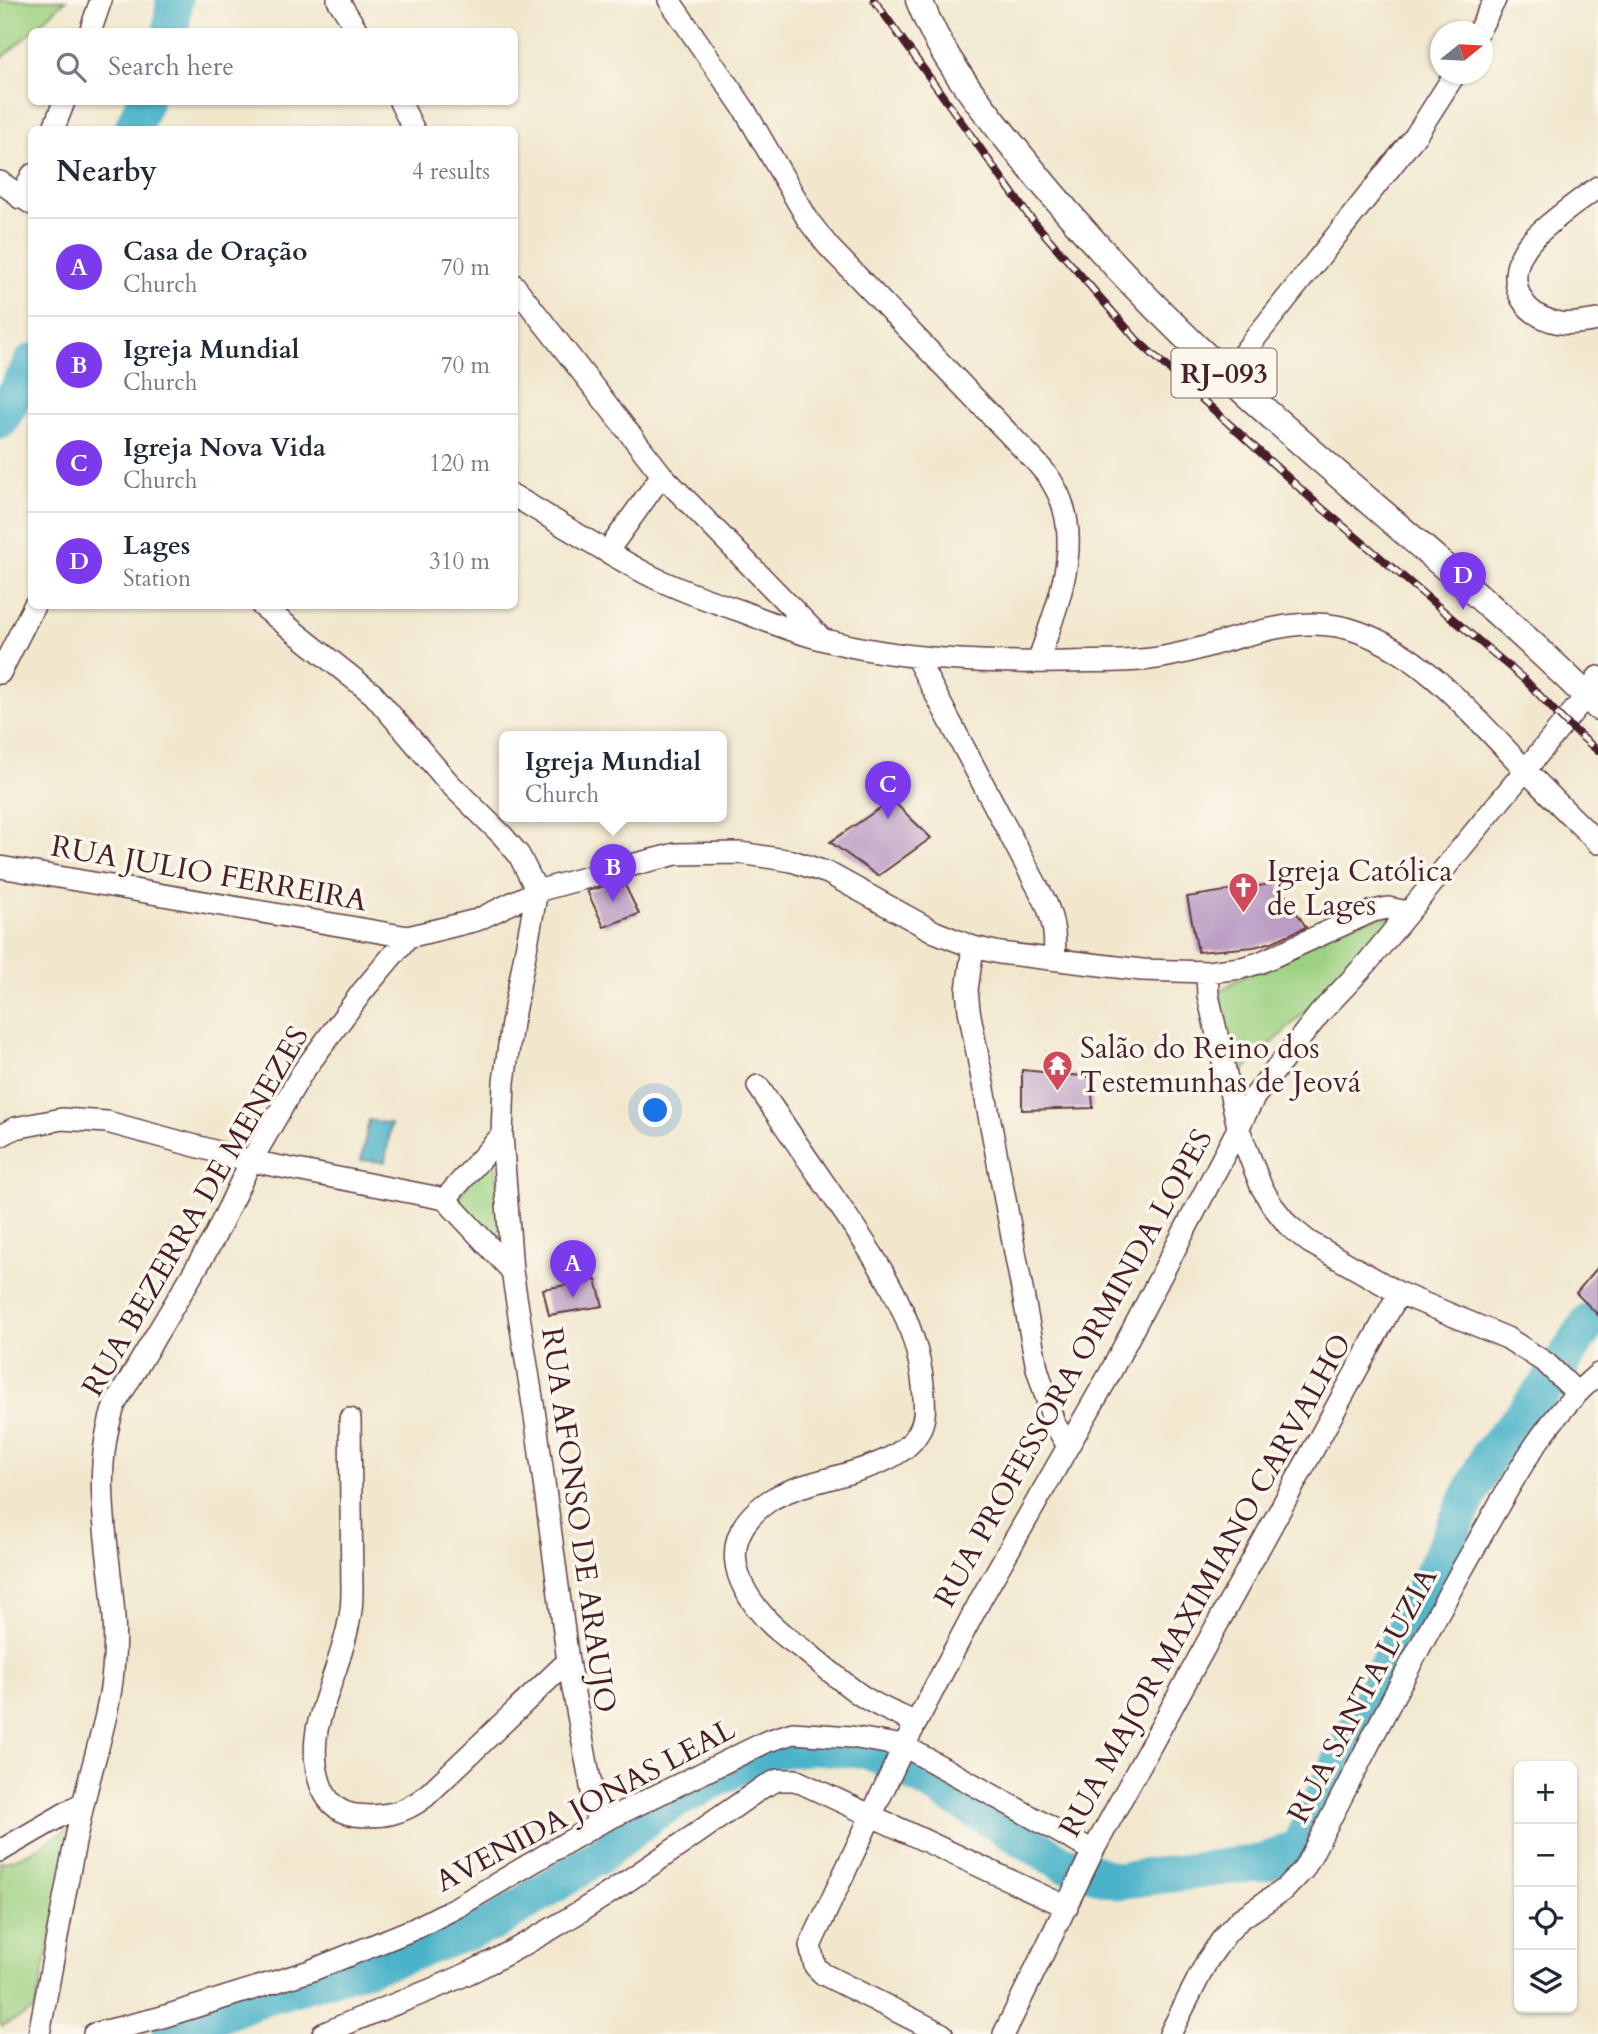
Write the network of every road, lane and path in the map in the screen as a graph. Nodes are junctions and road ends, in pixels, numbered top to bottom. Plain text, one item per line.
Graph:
1 (101, 0) edge
2 (338, 0) edge
3 (669, 0) edge
4 (919, 0) edge
5 (1495, 0) edge
6 (1484, 21) edge
7 (91, 28) edge
8 (356, 28) edge
9 (1449, 84) edge
10 (63, 105) edge
11 (402, 105) edge
12 (55, 126) edge
13 (412, 126) edge
14 (0, 182) edge
15 (1598, 187) edge
16 (26, 201) edge
17 (518, 290) edge
18 (1598, 320) edge
19 (1226, 375) junction
20 (662, 475) junction
21 (518, 498) edge
22 (607, 552) junction
23 (32, 609) edge
24 (266, 609) edge
25 (823, 640) junction
26 (916, 657) junction
27 (1038, 662) junction
28 (0, 673) edge
29 (1594, 693) edge
30 (1524, 769) junction
31 (1598, 843) edge
32 (0, 867) edge
33 (537, 891) junction
34 (1408, 912) junction
35 (408, 937) junction
36 (973, 947) junction
37 (1054, 960) junction
38 (1208, 972) junction
39 (758, 1087) dead end
40 (1238, 1127) junction
41 (502, 1135) junction
42 (0, 1136) edge
43 (251, 1161) junction
44 (445, 1199) junction
45 (512, 1271) junction
46 (1399, 1293) junction
47 (1598, 1374) edge
48 (1571, 1387) junction
49 (350, 1419) dead end
50 (1068, 1447) junction
51 (568, 1661) junction
52 (915, 1723) junction
53 (901, 1752) junction
54 (83, 1803) junction
55 (870, 1815) junction
56 (598, 1824) junction
57 (0, 1851) edge
58 (1089, 1858) junction
59 (1071, 1898) junction
60 (331, 2033) edge
61 (39, 2034) edge
62 (94, 2034) edge
63 (942, 2034) edge
64 (1004, 2034) edge
65 (1170, 2034) edge

1 - 7 street
2 - 8 street
3 - 27 street
4 - 19 main road, RJ-093
5 - 6 street
9 - 19 street
10 - 12 street
11 - 13 street
14 - 16 street
15 - 18 street
17 - 20 street
19 - 29 main road, RJ-093
20 - 22 street
20 - 25 street
21 - 22 street
22 - 25 street
23 - 28 street
24 - 33 street
25 - 26 street
26 - 27 street
26 - 37 street
27 - 30 street
29 - 30 street, RUA PROFESSORA ORMINDA LOPES
30 - 31 street
30 - 34 street, RUA PROFESSORA ORMINDA LOPES
32 - 35 street, RUA JULIO FERREIRA
33 - 35 street
33 - 36 street
33 - 41 street, RUA AFONSO DE ARAUJO
34 - 38 street
34 - 40 street, RUA PROFESSORA ORMINDA LOPES
35 - 43 street, RUA BEZERRA DE MENEZES
36 - 37 street
36 - 50 street
37 - 38 street
38 - 40 street
39 - 52 street
40 - 46 street
40 - 50 street, RUA PROFESSORA ORMINDA LOPES
41 - 44 street
41 - 45 street, RUA AFONSO DE ARAUJO
42 - 43 street
43 - 44 street
43 - 54 street, RUA BEZERRA DE MENEZES
44 - 45 street
45 - 51 street, RUA AFONSO DE ARAUJO
46 - 48 street
46 - 58 street, RUA MAJOR MAXIMIANO CARVALHO
47 - 48 street, RUA SANTA LUZIA
48 - 65 street, RUA SANTA LUZIA
49 - 51 street
50 - 52 street, RUA PROFESSORA ORMINDA LOPES
51 - 56 street, RUA AFONSO DE ARAUJO
52 - 53 street, RUA PROFESSORA ORMINDA LOPES
53 - 55 street, RUA PROFESSORA ORMINDA LOPES
53 - 56 street, AVENIDA JONAS LEAL
53 - 58 street, AVENIDA JONAS LEAL
54 - 57 street
54 - 61 street, RUA BEZERRA DE MENEZES
55 - 59 street
55 - 60 street
55 - 63 street, RUA PROFESSORA ORMINDA LOPES
56 - 62 street, AVENIDA JONAS LEAL
58 - 59 street, RUA MAJOR MAXIMIANO CARVALHO
59 - 64 street, RUA MAJOR MAXIMIANO CARVALHO

